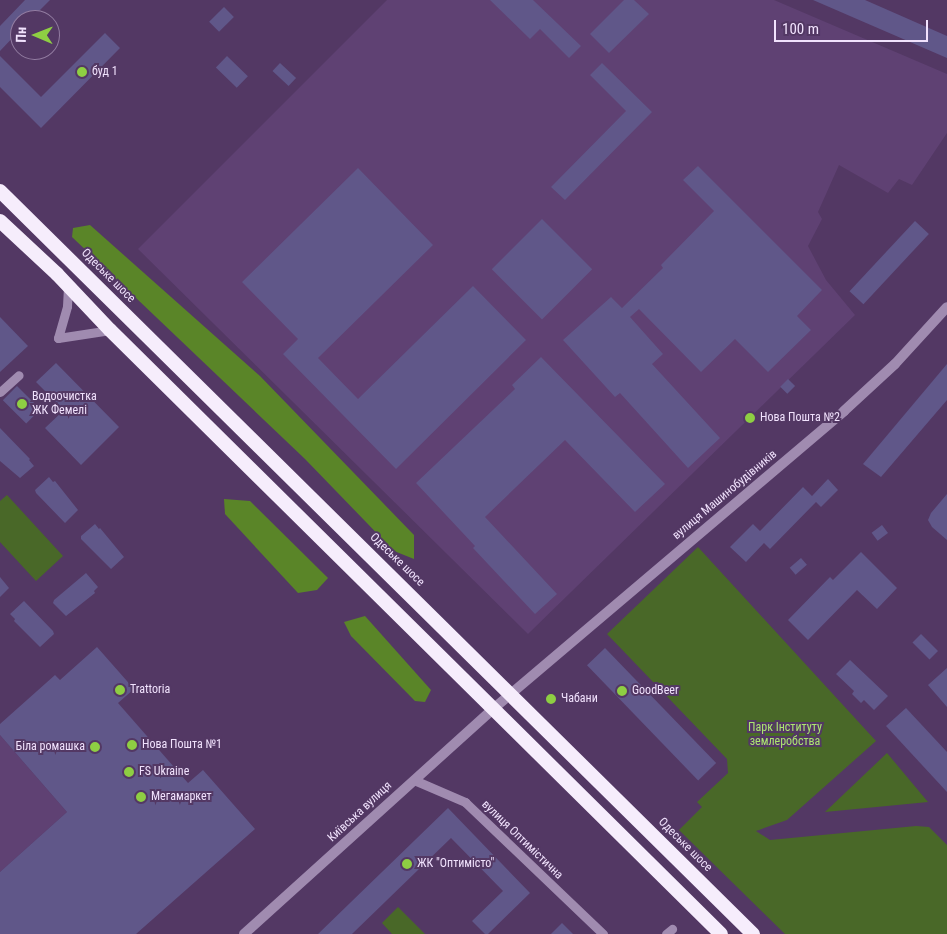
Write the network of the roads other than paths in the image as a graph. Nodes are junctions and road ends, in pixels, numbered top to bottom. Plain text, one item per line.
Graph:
1 (0, 191) edge
2 (2, 223) edge
3 (68, 287) junction
4 (947, 307) edge
5 (110, 330) junction
6 (18, 375) dead end
7 (0, 392) edge
8 (511, 693) junction
9 (493, 709) junction
10 (414, 780) junction
11 (244, 934) edge
12 (603, 934) edge
13 (721, 934) edge
14 (753, 934) edge

1 - 8 highway, Одеське шосе
2 - 3 highway
3 - 5 highway
3 - 5 street
4 - 8 street, вулиця Машинобудівників
5 - 9 highway
6 - 7 street
8 - 9 street, вулиця Машинобудівників
8 - 14 highway, Одеське шосе
9 - 10 street, Київська вулиця
9 - 13 highway
10 - 11 street, Київська вулиця
10 - 12 street, вулиця Оптимістична

